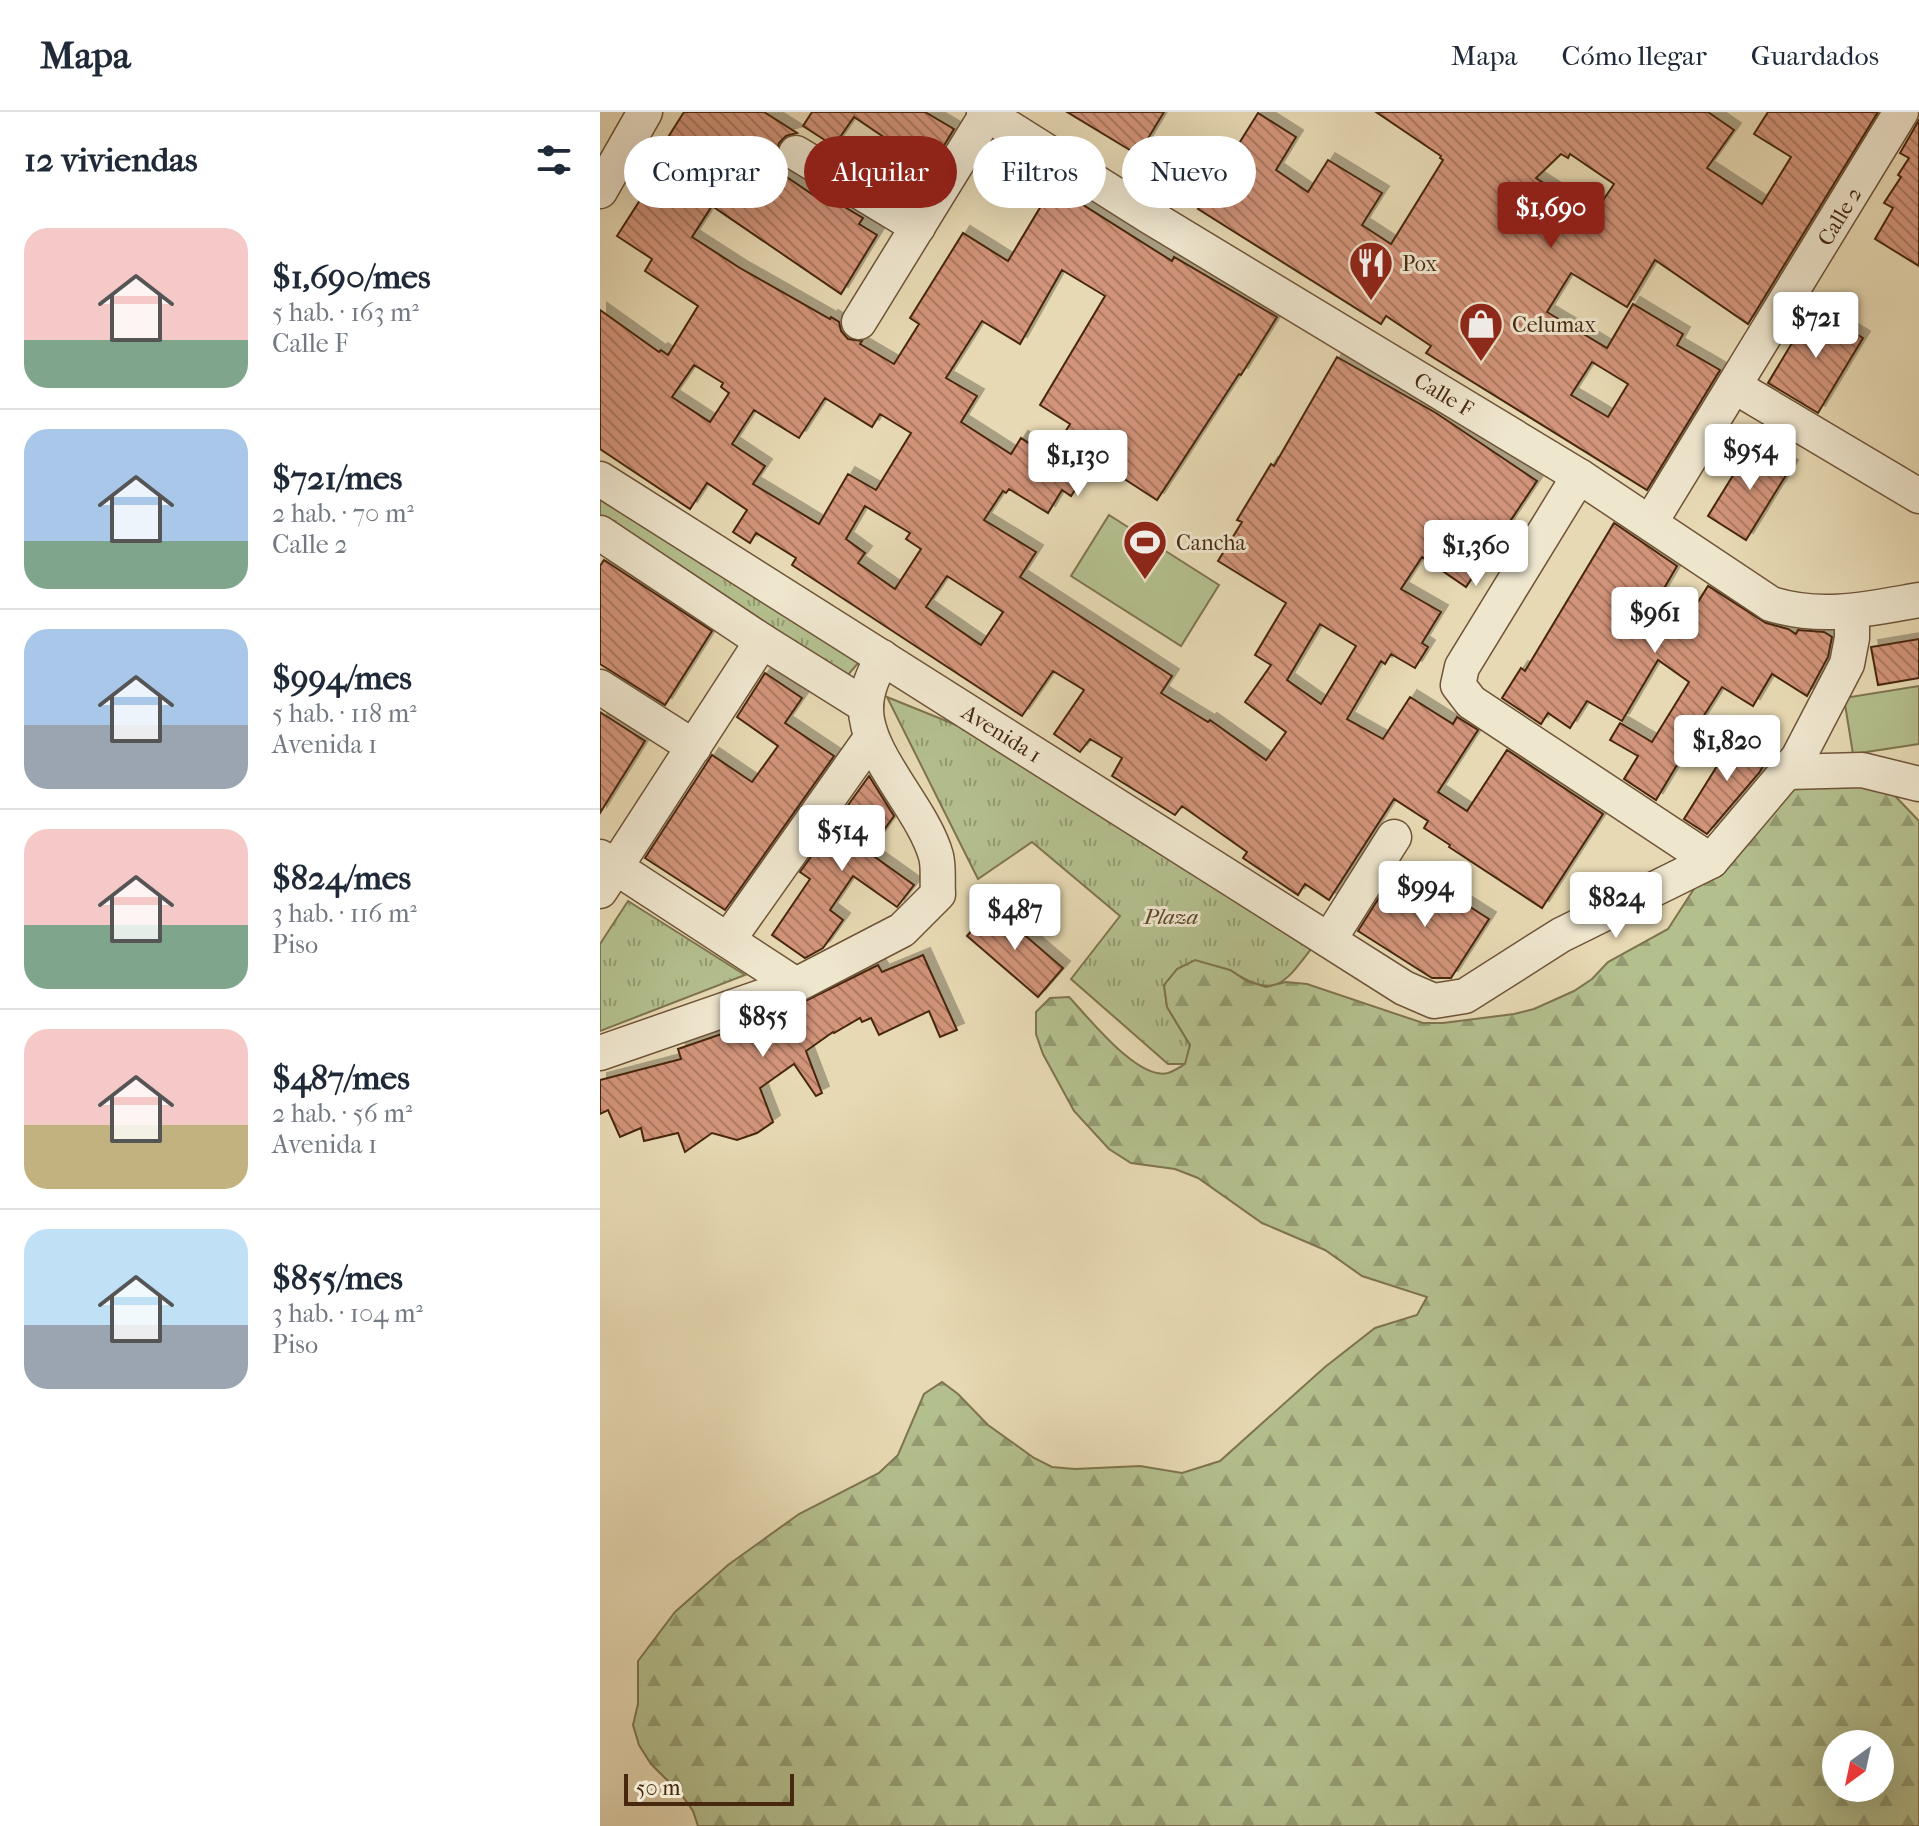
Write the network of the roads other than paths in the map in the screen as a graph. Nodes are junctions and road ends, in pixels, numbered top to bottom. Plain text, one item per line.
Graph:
1 (645, 112) edge
2 (1901, 112) edge
3 (986, 113) edge
4 (796, 153) dead end
5 (600, 191) edge
6 (918, 227) junction
7 (859, 322) dead end
8 (1734, 386) junction
9 (1579, 476) junction
10 (600, 479) edge
11 (1919, 496) edge
12 (1650, 523) junction
13 (600, 533) edge
14 (1919, 600) edge
15 (1852, 613) junction
16 (762, 641) junction
17 (882, 657) junction
18 (600, 687) edge
19 (868, 722) junction
20 (694, 747) junction
21 (1788, 772) junction
22 (1919, 784) edge
23 (1394, 837) dead end
24 (1711, 861) junction
25 (605, 872) edge
26 (728, 940) junction
27 (1329, 940) junction
28 (796, 985) junction
29 (600, 1053) edge

1 - 5 street
2 - 8 street, Calle 2
3 - 6 street
3 - 9 street, Calle F
4 - 6 street
6 - 7 street
8 - 11 street
8 - 12 street, Calle 2
9 - 12 street, Calle F
9 - 24 street
10 - 17 street, Avenida 1
12 - 15 street, Calle F
13 - 16 street
14 - 15 street, Calle F
15 - 21 street
16 - 19 street
16 - 20 street
17 - 19 street
17 - 27 street, Avenida 1
18 - 20 street
19 - 26 street
19 - 28 street
20 - 25 street
21 - 22 street
21 - 24 street
23 - 27 street
24 - 27 street, Avenida 1
25 - 26 street
26 - 28 street
28 - 29 street

